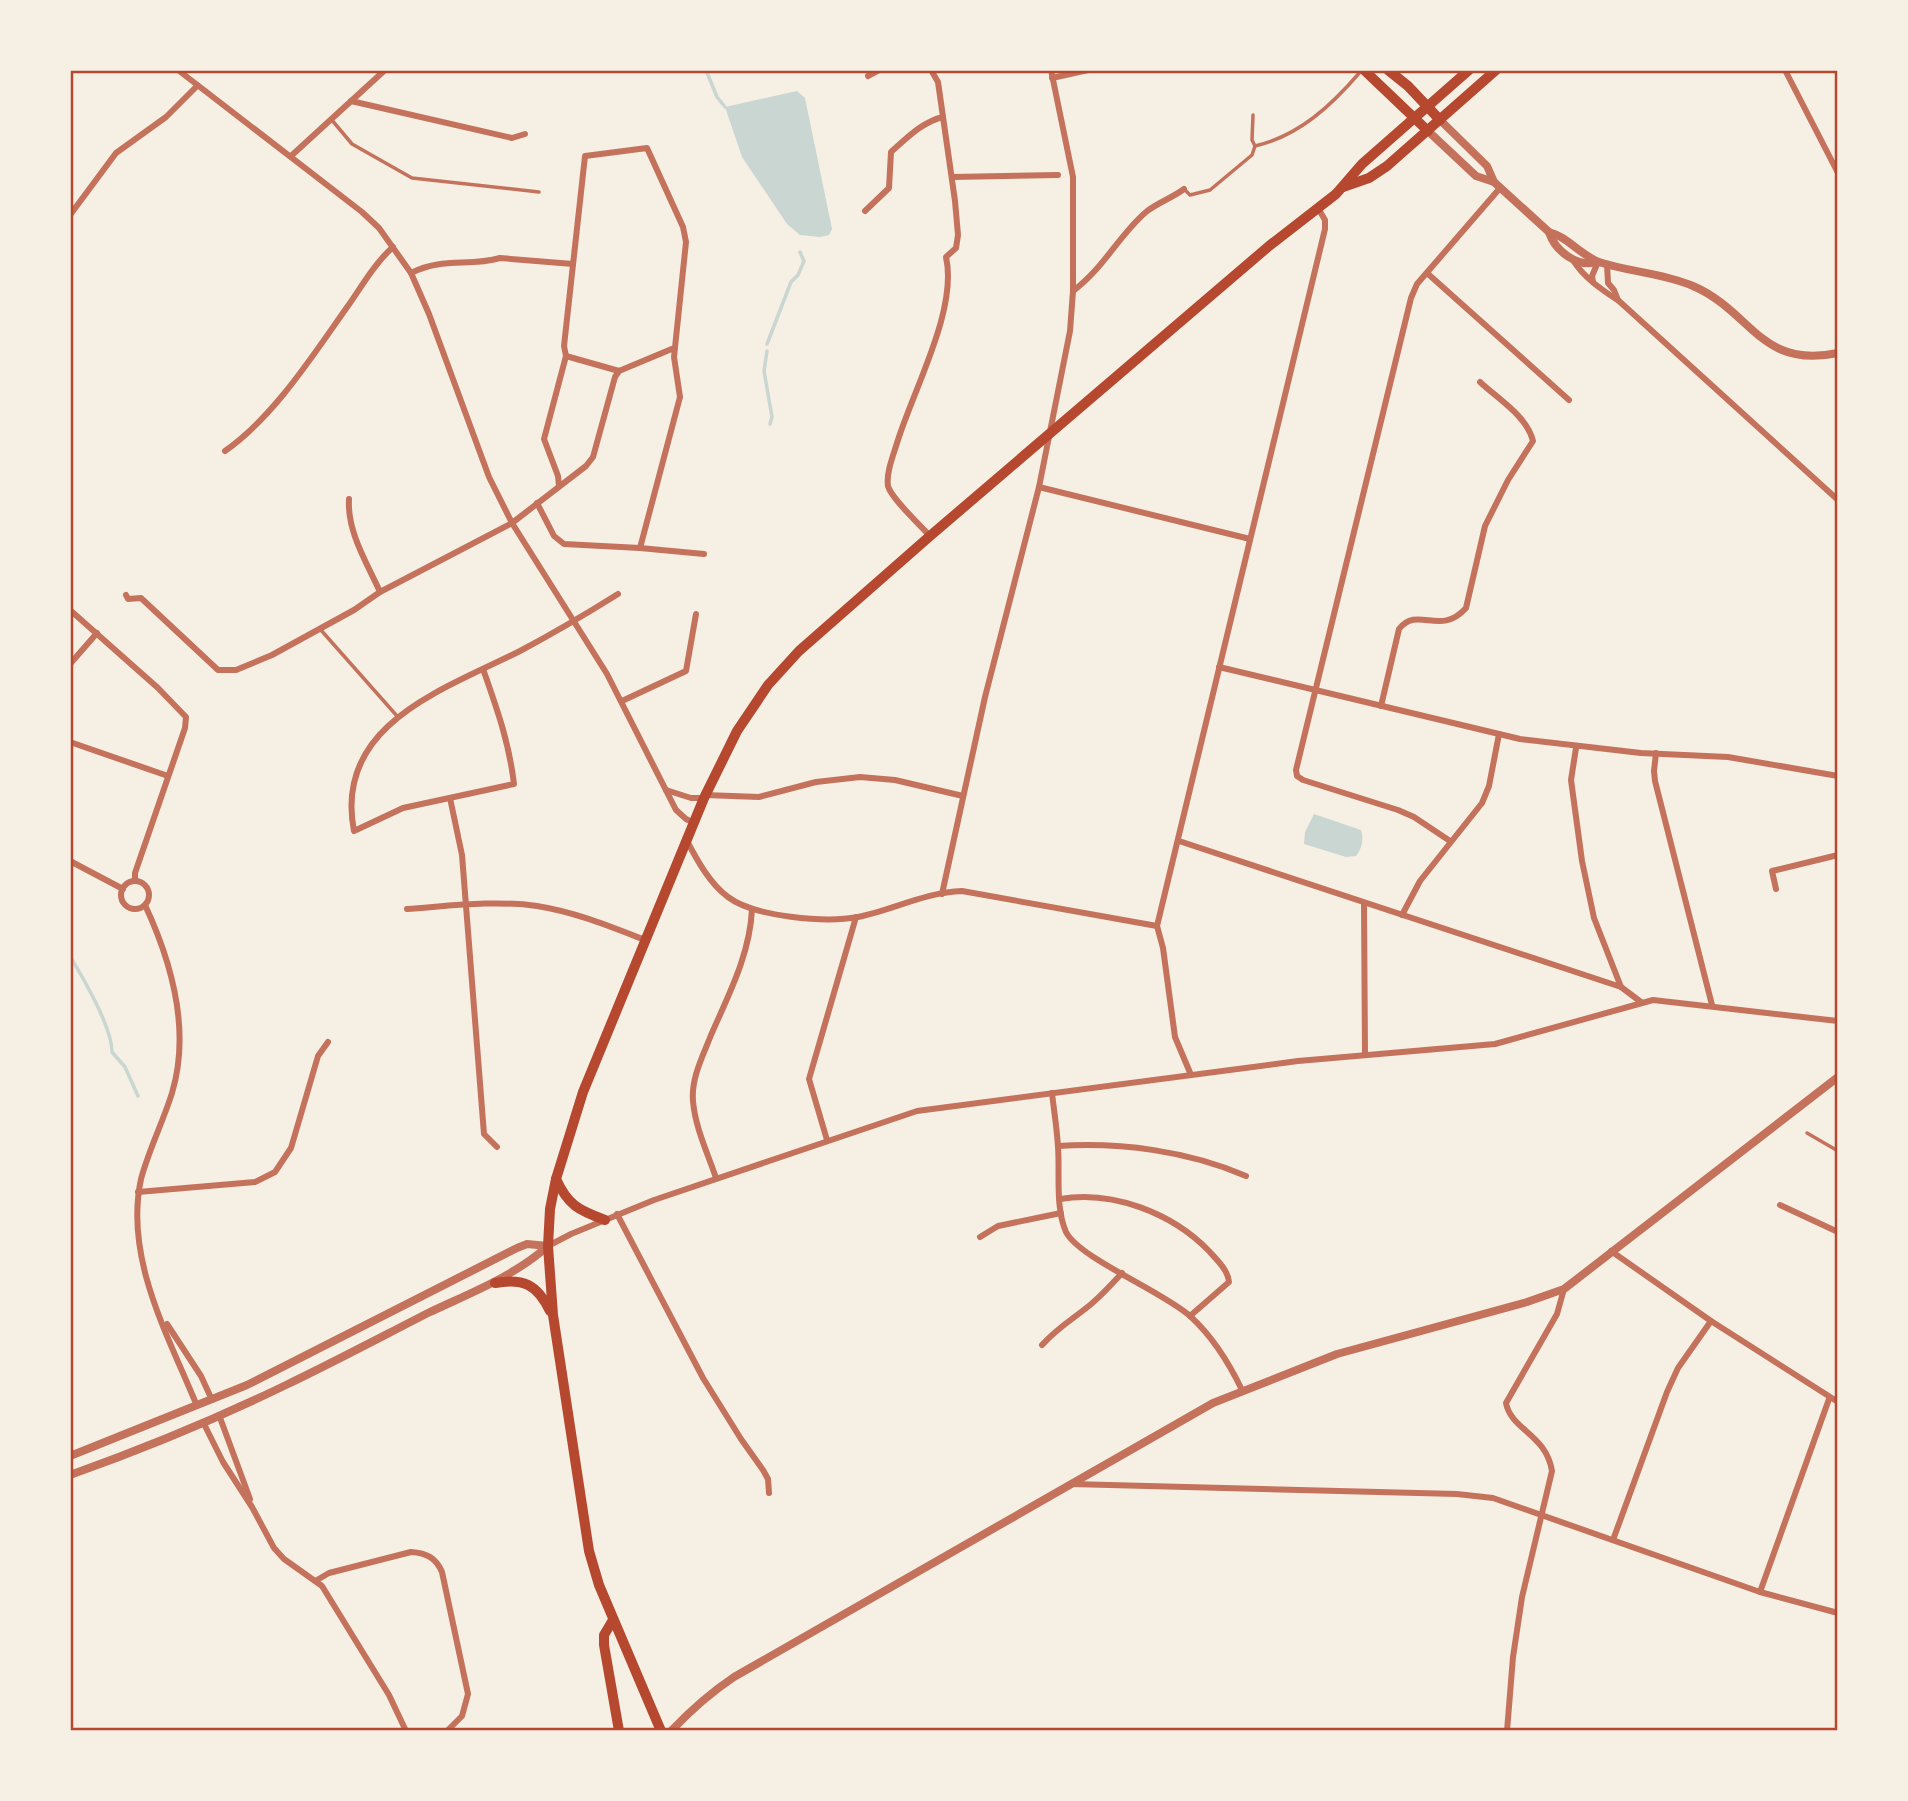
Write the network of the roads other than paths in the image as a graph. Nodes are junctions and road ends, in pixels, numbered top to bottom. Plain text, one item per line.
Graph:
1 (178, 70) edge
2 (385, 70) edge
3 (878, 70) edge
4 (931, 70) edge
5 (1088, 70) edge
6 (1139, 70) edge
7 (1173, 70) edge
8 (1362, 70) edge
9 (1388, 70) edge
10 (1469, 70) edge
11 (1496, 70) edge
12 (1785, 70) edge
13 (1052, 74) edge
14 (868, 76) dead end
15 (198, 86) junction
16 (351, 102) junction
17 (1427, 106) junction
18 (1253, 115) dead end
19 (943, 117) junction
20 (1414, 117) junction
21 (331, 119) junction
22 (1440, 120) junction
23 (1428, 131) junction
24 (525, 134) dead end
25 (1255, 146) junction
26 (291, 156) junction
27 (1835, 160) edge
28 (1838, 173) edge
29 (1058, 175) dead end
30 (952, 177) junction
31 (1497, 185) junction
32 (1343, 187) junction
33 (1184, 189) joint
34 (539, 192) dead end
35 (1318, 208) junction
36 (865, 211) dead end
37 (70, 215) edge
38 (1549, 232) junction
39 (393, 247) junction
40 (1572, 259) junction
41 (1602, 263) junction
42 (573, 264) junction
43 (411, 273) junction
44 (1427, 273) junction
45 (1593, 282) junction
46 (1073, 291) junction
47 (1619, 301) junction
48 (674, 348) junction
49 (1838, 353) edge
50 (566, 356) junction
51 (619, 371) junction
52 (1480, 382) dead end
53 (1569, 400) dead end
54 (1050, 434) junction
55 (225, 451) dead end
56 (559, 486) junction
57 (1039, 487) junction
58 (349, 499) dead end
59 (1838, 500) edge
60 (537, 503) junction
61 (512, 523) junction
62 (930, 536) junction
63 (1250, 540) junction
64 (640, 548) junction
65 (704, 554) dead end
66 (380, 592) junction
67 (618, 594) dead end
68 (126, 595) dead end
69 (70, 610) edge
70 (696, 614) dead end
71 (574, 621) junction
72 (320, 629) junction
73 (97, 634) junction
74 (70, 664) edge
75 (1219, 667) junction
76 (482, 669) junction
77 (1315, 690) junction
78 (622, 701) junction
79 (1381, 706) junction
80 (397, 716) junction
81 (1499, 734) junction
82 (70, 742) edge
83 (1576, 747) junction
84 (1656, 753) junction
85 (168, 776) junction
86 (1838, 776) edge
87 (666, 790) junction
88 (963, 796) junction
89 (705, 797) junction
90 (450, 798) junction
91 (694, 823) junction
92 (687, 841) junction
93 (1178, 841) junction
94 (1450, 841) junction
95 (1838, 855) edge
96 (70, 860) edge
97 (135, 881) junction
98 (122, 889) junction
99 (1776, 889) dead end
100 (943, 894) junction
101 (1364, 903) junction
102 (145, 905) junction
103 (466, 905) junction
104 (407, 909) dead end
105 (752, 909) junction
106 (1402, 915) junction
107 (856, 917) junction
108 (1157, 926) junction
109 (645, 940) junction
110 (1621, 988) junction
111 (1641, 1002) junction
112 (1712, 1005) junction
113 (1838, 1021) edge
114 (328, 1042) dead end
115 (1365, 1054) junction
116 (1191, 1075) junction
117 (1838, 1077) edge
118 (1052, 1093) junction
119 (1807, 1133) dead end
120 (827, 1140) junction
121 (1058, 1146) junction
122 (497, 1147) dead end
123 (1838, 1151) edge
124 (1246, 1176) dead end
125 (716, 1178) junction
126 (556, 1179) junction
127 (138, 1192) junction
128 (1060, 1199) junction
129 (1780, 1205) dead end
130 (1061, 1213) junction
131 (617, 1214) junction
132 (605, 1220) junction
133 (1838, 1233) edge
134 (980, 1237) dead end
135 (548, 1246) junction
136 (1611, 1251) junction
137 (1122, 1273) junction
138 (495, 1283) junction
139 (1564, 1289) junction
140 (158, 1310) junction
141 (553, 1315) junction
142 (1190, 1316) junction
143 (1711, 1321) junction
144 (1042, 1345) dead end
145 (1242, 1390) junction
146 (1829, 1399) junction
147 (212, 1400) junction
148 (1838, 1402) edge
149 (197, 1406) junction
150 (219, 1415) junction
151 (203, 1422) junction
152 (70, 1457) edge
153 (70, 1475) edge
154 (1069, 1484) junction
155 (769, 1493) dead end
156 (252, 1507) junction
157 (1543, 1516) junction
158 (1613, 1540) junction
159 (317, 1580) junction
160 (1760, 1592) junction
161 (1838, 1613) edge
162 (613, 1620) junction
163 (407, 1731) edge
164 (447, 1731) edge
165 (619, 1731) edge
166 (662, 1731) edge
167 (671, 1731) edge
168 (1507, 1731) edge

1 - 15 street
2 - 16 street
3 - 14 street
4 - 19 street
5 - 13 street
6 - 7 street
8 - 20 main road
8 - 25 lane
9 - 17 main road
10 - 17 main road
11 - 22 main road
12 - 27 street
13 - 46 street
15 - 26 street
15 - 37 street
16 - 21 street
16 - 24 street
17 - 20 main road
17 - 22 main road
18 - 25 lane
19 - 30 street
19 - 36 street
20 - 23 main road
20 - 32 main road
21 - 26 street
21 - 34 lane
22 - 23 main road
22 - 31 street
23 - 31 street
23 - 32 main road
25 - 33 lane
26 - 39 street
27 - 28 street
29 - 30 street
30 - 62 street
31 - 38 street
31 - 44 street
32 - 35 main road
33 - 46 street
35 - 54 main road
35 - 63 street
38 - 40 street
38 - 41 street
39 - 43 street
39 - 55 street
40 - 41 street
40 - 45 street
41 - 45 street
41 - 47 street
41 - 49 street
42 - 43 street
42 - 48 street
42 - 50 street
43 - 61 street
44 - 53 street
44 - 77 street
45 - 47 street
46 - 54 street
47 - 59 street
48 - 51 street
48 - 64 street
50 - 51 street
50 - 56 street
51 - 56 street
52 - 79 street
54 - 57 street
54 - 62 main road
56 - 60 street
57 - 63 street
57 - 88 street
58 - 66 street
60 - 61 street
60 - 64 street
61 - 66 street
61 - 71 street
62 - 89 main road
63 - 75 street
64 - 65 street
66 - 72 street
67 - 71 street
68 - 72 street
69 - 73 street
70 - 78 street
71 - 76 street
71 - 78 street
72 - 80 lane
73 - 74 street
73 - 85 street
75 - 77 street
75 - 93 street
76 - 80 street
76 - 90 street
77 - 79 street
77 - 94 street
78 - 87 street
79 - 81 street
80 - 90 street
81 - 83 street
81 - 94 street
82 - 85 street
83 - 84 street
83 - 110 street
84 - 86 street
84 - 112 street
85 - 97 street
87 - 89 street
87 - 91 street
88 - 89 street
88 - 100 street
89 - 91 main road
90 - 103 street
91 - 92 main road
92 - 105 street
92 - 109 main road
93 - 101 street
93 - 108 street
94 - 106 street
95 - 99 street
96 - 98 street
97 - 98 street
97 - 102 street
98 - 102 street
100 - 107 street
100 - 108 street
101 - 106 street
101 - 115 street
102 - 127 street
103 - 104 street
103 - 109 street
103 - 122 street
105 - 107 street
105 - 125 street
106 - 110 street
107 - 120 street
108 - 116 street
109 - 126 main road
110 - 111 street
111 - 112 street
111 - 115 street
112 - 113 street
114 - 127 street
115 - 116 street
116 - 118 street
117 - 136 street
118 - 120 street
118 - 121 street
119 - 123 lane
120 - 125 street
121 - 124 street
121 - 128 street
125 - 131 street
126 - 132 main road
126 - 135 main road
127 - 140 street
128 - 130 street
128 - 142 street
129 - 133 street
130 - 134 street
130 - 137 street
131 - 132 street
131 - 155 street
132 - 135 street
135 - 138 street
135 - 141 main road
135 - 147 street
136 - 139 street
136 - 143 street
137 - 142 street
137 - 144 street
138 - 141 main road
138 - 150 street
139 - 145 street
139 - 157 street
140 - 147 street
140 - 149 street
141 - 162 main road
142 - 145 street
143 - 146 street
143 - 158 street
145 - 154 street
146 - 148 street
146 - 160 street
147 - 149 street
147 - 150 street
149 - 151 street
149 - 152 street
150 - 151 street
150 - 156 street
151 - 153 street
151 - 156 street
154 - 157 street
154 - 167 street
156 - 159 street
157 - 158 street
157 - 168 street
158 - 160 street
159 - 163 street
159 - 164 street
160 - 161 street
162 - 165 main road
162 - 166 main road

